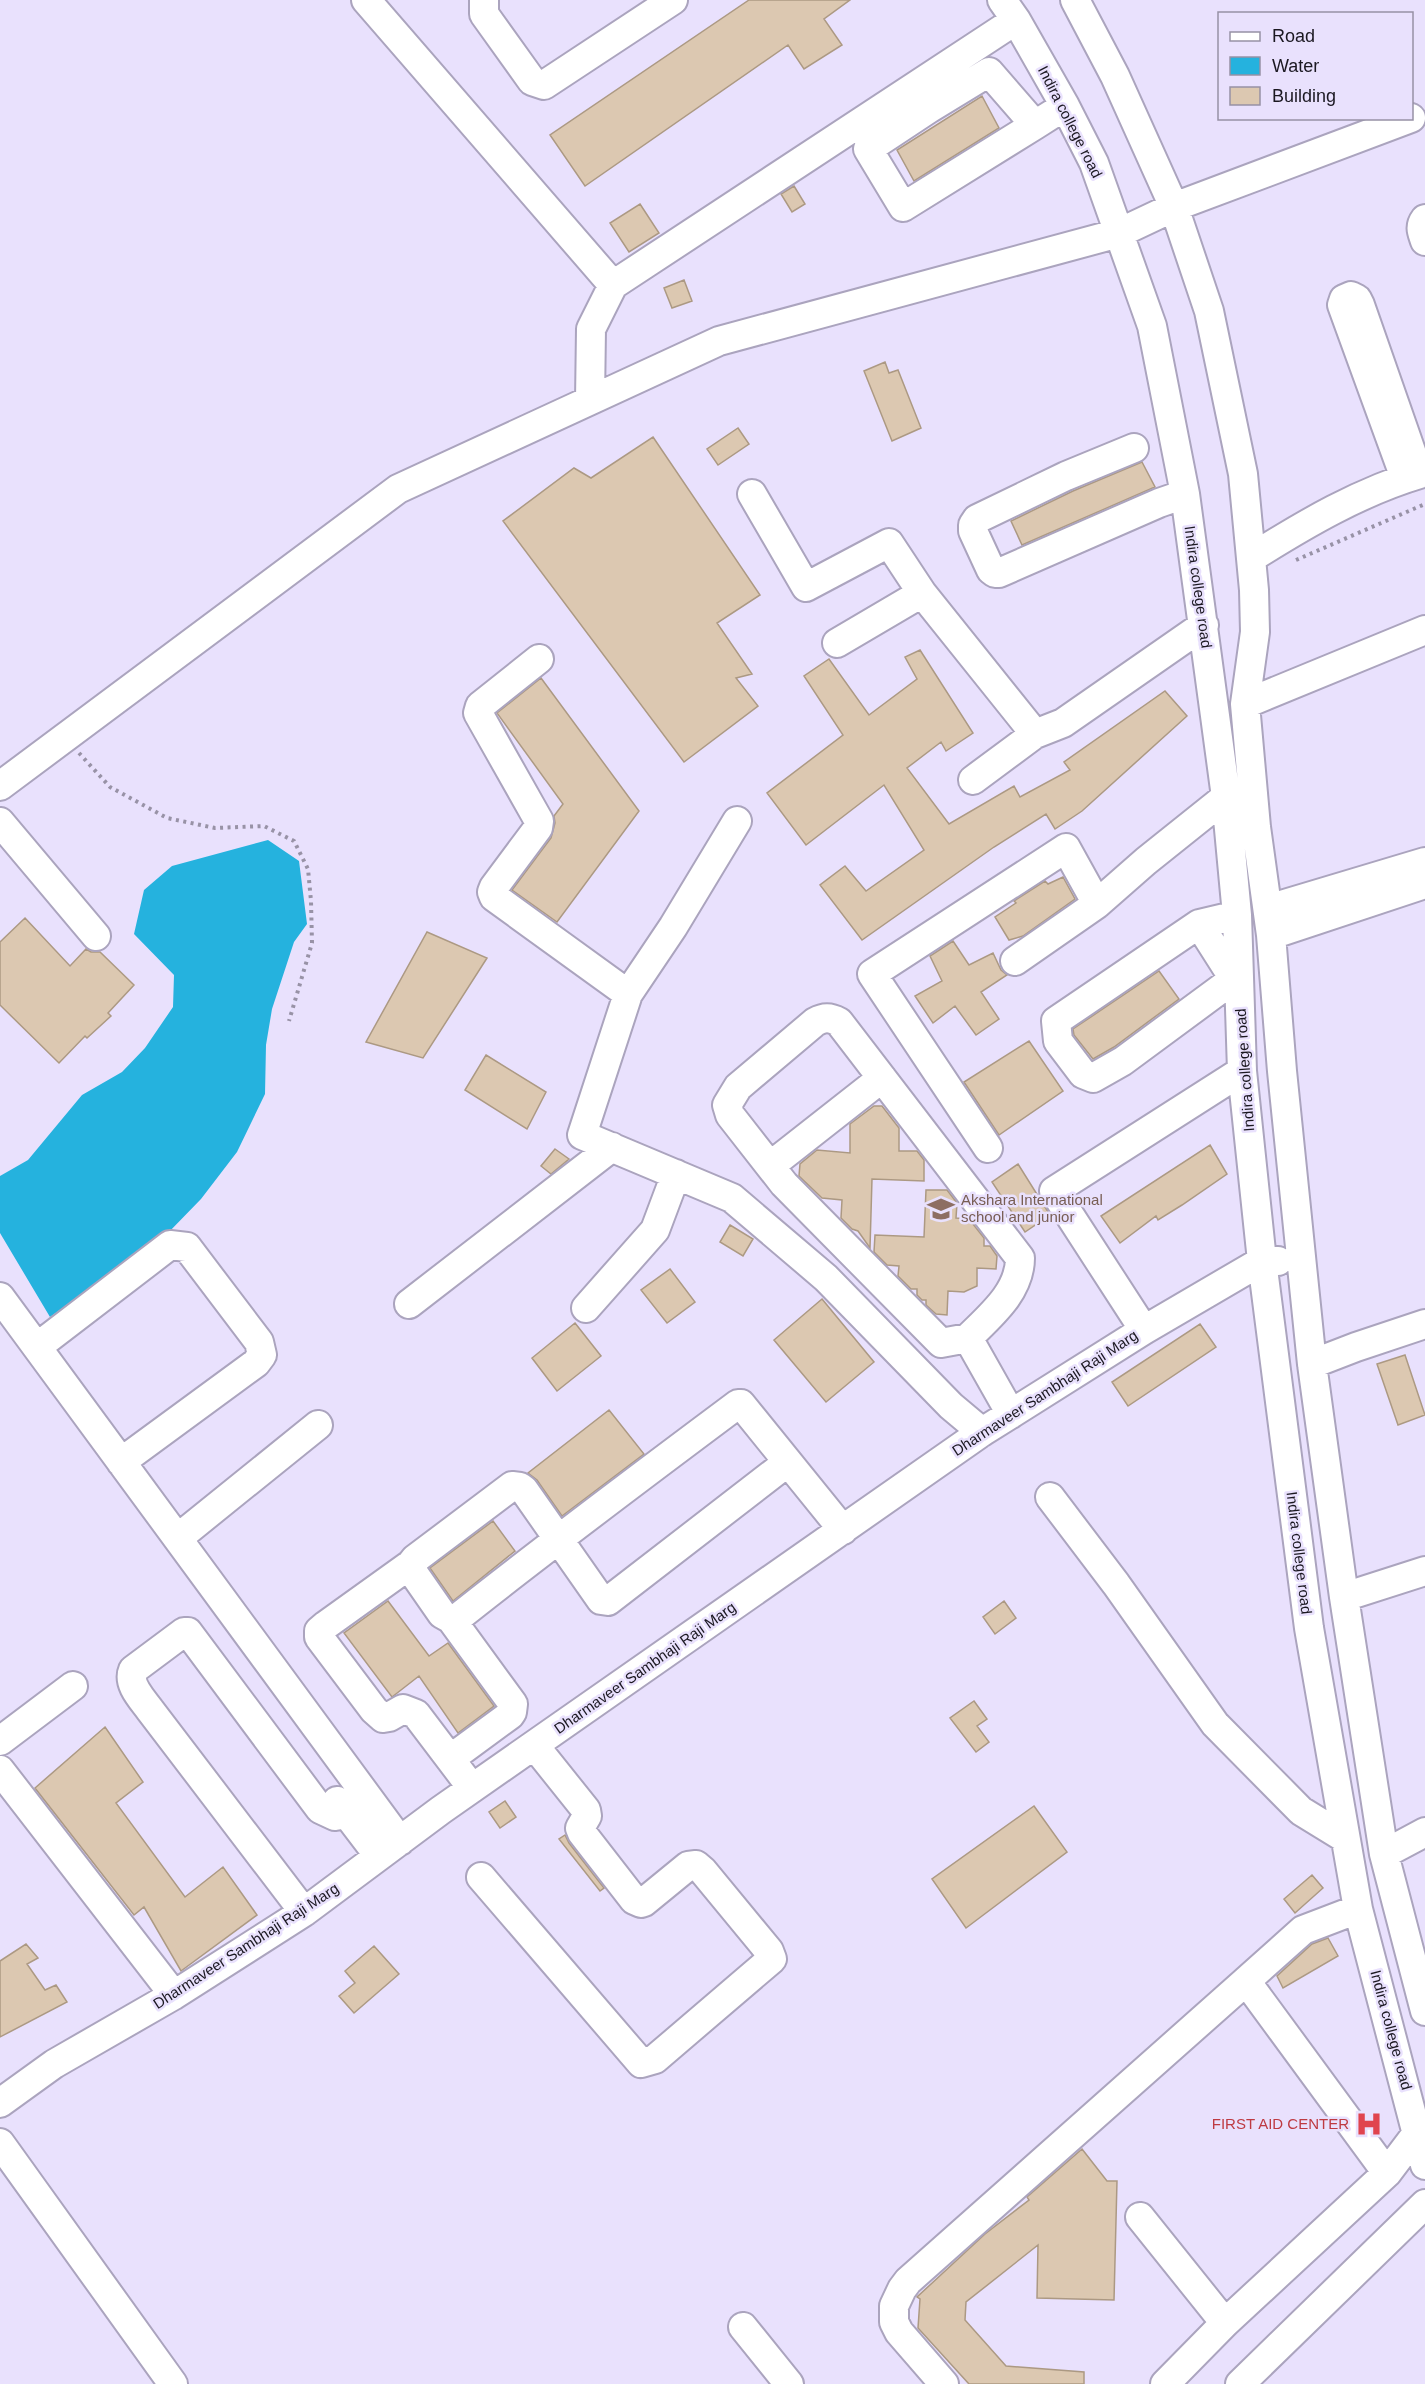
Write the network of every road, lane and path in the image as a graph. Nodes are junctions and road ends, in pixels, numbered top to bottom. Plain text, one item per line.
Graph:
1 (366, 0) edge
2 (484, 0) edge
3 (673, 0) edge
4 (1075, 0) edge
5 (1009, 10) edge
6 (1065, 106) junction
7 (1406, 120) edge
8 (1035, 125) junction
9 (1174, 207) junction
10 (1425, 219) edge
11 (1119, 233) junction
12 (1425, 241) edge
13 (613, 285) junction
14 (590, 400) junction
15 (1134, 448) dead end
16 (1416, 475) edge
17 (752, 494) dead end
18 (1185, 494) junction
19 (1425, 504) edge
20 (1251, 558) junction
21 (1293, 561) dead end
22 (922, 592) junction
23 (1204, 625) junction
24 (1425, 630) edge
25 (837, 643) dead end
26 (539, 659) dead end
27 (1245, 704) junction
28 (1035, 734) junction
29 (64, 737) junction
30 (973, 780) dead end
31 (0, 786) edge
32 (1226, 797) junction
33 (737, 821) dead end
34 (0, 822) edge
35 (1425, 862) edge
36 (1425, 884) edge
37 (1097, 904) junction
38 (1237, 915) junction
39 (1270, 922) junction
40 (1199, 924) junction
41 (96, 936) dead end
42 (1015, 961) dead end
43 (628, 994) junction
44 (289, 1021) dead end
45 (1242, 1071) junction
46 (882, 1078) junction
47 (612, 1147) junction
48 (988, 1148) dead end
49 (676, 1174) junction
50 (777, 1175) junction
51 (750, 1212) junction
52 (1300, 1260) junction
53 (1262, 1261) junction
54 (0, 1297) edge
55 (409, 1304) dead end
56 (586, 1308) dead end
57 (1424, 1329) edge
58 (1144, 1330) junction
59 (968, 1338) junction
60 (37, 1347) junction
61 (1312, 1364) junction
62 (1011, 1414) junction
63 (318, 1425) dead end
64 (982, 1432) junction
65 (122, 1462) junction
66 (788, 1462) junction
67 (1050, 1497) dead end
68 (843, 1530) junction
69 (178, 1538) junction
70 (558, 1539) junction
71 (411, 1564) junction
72 (1425, 1571) edge
73 (1344, 1597) junction
74 (451, 1619) junction
75 (195, 1642) junction
76 (154, 1680) dead end
77 (73, 1686) dead end
78 (0, 1741) edge
79 (534, 1745) junction
80 (450, 1759) junction
81 (0, 1770) edge
82 (472, 1788) junction
83 (1425, 1832) edge
84 (1345, 1838) junction
85 (390, 1849) junction
86 (1384, 1854) junction
87 (481, 1877) dead end
88 (1358, 1909) junction
89 (304, 1912) junction
90 (1246, 1981) junction
91 (174, 1995) junction
92 (1425, 2011) edge
93 (0, 2103) edge
94 (1418, 2132) junction
95 (0, 2143) edge
96 (1425, 2165) edge
97 (1387, 2173) junction
98 (1425, 2204) edge
99 (1140, 2217) dead end
100 (1225, 2323) junction
101 (743, 2327) dead end
102 (173, 2384) edge
103 (789, 2384) edge
104 (944, 2384) edge
105 (1165, 2384) edge
106 (1239, 2384) edge

1 - 13 street
2 - 3 street
4 - 9 street
5 - 6 street, Indira college road
5 - 13 street
6 - 8 street
6 - 11 street, Indira college road
7 - 9 street
8 - 8 street
9 - 11 street
9 - 20 street
10 - 12 street
11 - 14 street
11 - 18 street, Indira college road
13 - 14 street
14 - 29 street
15 - 18 street
16 - 16 street
16 - 20 street
17 - 22 street
18 - 23 street, Indira college road
19 - 21 path
20 - 27 street
22 - 25 street
22 - 28 street
23 - 28 street
23 - 32 street, Indira college road
24 - 27 street
26 - 43 street
27 - 39 street
28 - 30 street
29 - 31 street
29 - 44 path
32 - 37 street
32 - 38 street, Indira college road
33 - 43 street
34 - 41 street
35 - 39 street
36 - 39 street
37 - 42 street
37 - 48 street
38 - 40 street
38 - 45 street, Indira college road
39 - 52 street
40 - 40 street
43 - 47 street
45 - 53 street, Indira college road
45 - 58 street
46 - 50 street
46 - 50 street
46 - 59 street
47 - 49 street
47 - 55 street
49 - 51 street
49 - 56 street
50 - 51 street
50 - 59 street
51 - 64 street
52 - 53 street, Dharmaveer Sambhaji Raji Marg
52 - 61 street
53 - 58 street, Dharmaveer Sambhaji Raji Marg
53 - 84 street, Indira college road
54 - 60 street
57 - 61 street
58 - 62 street, Dharmaveer Sambhaji Raji Marg
59 - 62 street
60 - 65 street
60 - 65 street
61 - 73 street
62 - 64 street, Dharmaveer Sambhaji Raji Marg
63 - 69 street
64 - 68 street, Dharmaveer Sambhaji Raji Marg
65 - 69 street
66 - 68 street
66 - 70 street
66 - 70 street
67 - 84 street
68 - 79 street, Dharmaveer Sambhaji Raji Marg
69 - 85 street
70 - 71 street
70 - 74 street
71 - 74 street
71 - 80 street
72 - 73 street
73 - 86 street
74 - 80 street
75 - 76 street
75 - 85 street
75 - 89 street
77 - 78 street
79 - 82 street, Dharmaveer Sambhaji Raji Marg
79 - 87 street
80 - 82 street
81 - 91 street
82 - 85 street, Dharmaveer Sambhaji Raji Marg
83 - 86 street
84 - 88 street, Indira college road
85 - 89 street, Dharmaveer Sambhaji Raji Marg
86 - 92 street
88 - 90 street
88 - 94 street, Indira college road
89 - 91 street, Dharmaveer Sambhaji Raji Marg
90 - 97 street
90 - 104 street
91 - 93 street, Dharmaveer Sambhaji Raji Marg
94 - 96 street, Indira college road
94 - 97 street
95 - 102 street
97 - 100 street
98 - 106 street
99 - 100 street
100 - 105 street
101 - 103 street

